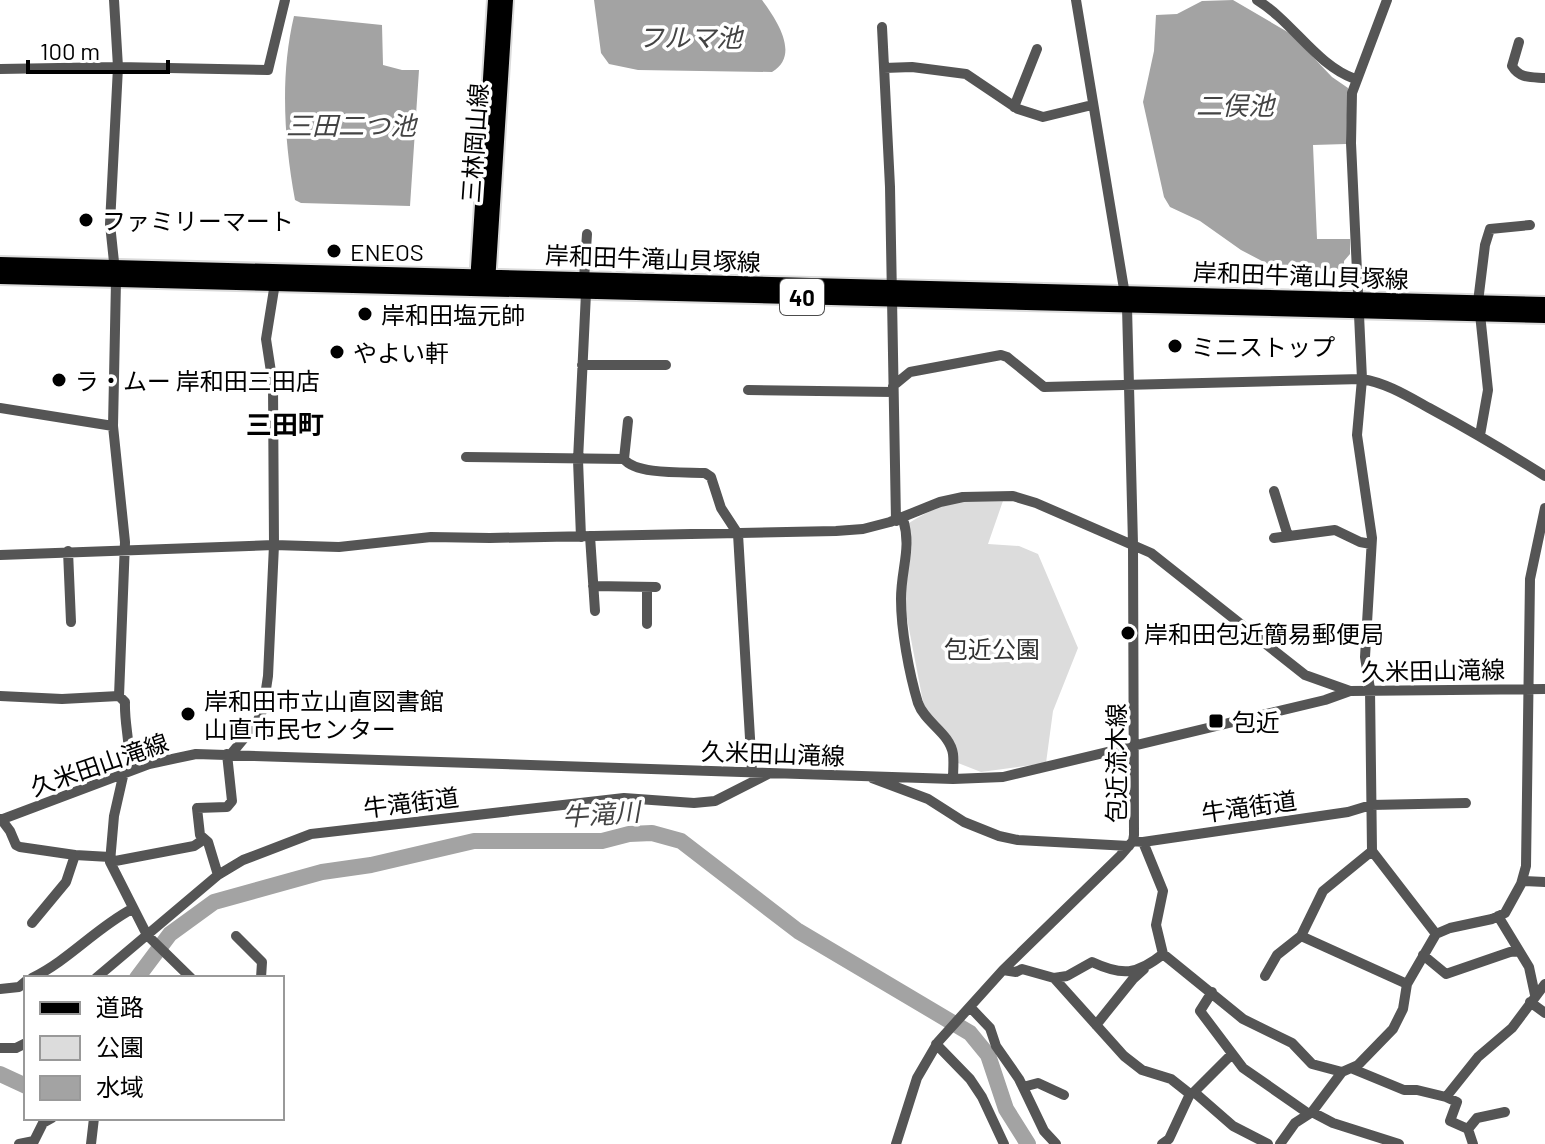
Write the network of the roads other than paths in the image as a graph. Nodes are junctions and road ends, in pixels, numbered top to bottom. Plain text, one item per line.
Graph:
1 (114, 0) edge
2 (285, 0) edge
3 (495, 0) edge
4 (506, 0) edge
5 (1076, 0) edge
6 (1257, 0) edge
7 (1387, 0) edge
8 (882, 27) dead end
9 (1519, 42) dead end
10 (1037, 49) dead end
11 (118, 67) junction
12 (884, 68) junction
13 (0, 69) edge
14 (1545, 78) edge
15 (1355, 79) junction
16 (1092, 105) junction
17 (1014, 107) junction
18 (1530, 225) dead end
19 (587, 234) dead end
20 (0, 264) edge
21 (113, 265) junction
22 (0, 277) edge
23 (116, 281) junction
24 (482, 282) junction
25 (275, 283) junction
26 (585, 286) junction
27 (893, 293) junction
28 (1126, 300) junction
29 (1545, 304) edge
30 (1358, 305) junction
31 (1479, 308) junction
32 (1545, 316) edge
33 (582, 365) junction
34 (666, 365) dead end
35 (1362, 379) junction
36 (1129, 386) junction
37 (893, 389) junction
38 (748, 390) dead end
39 (5, 412) edge
40 (628, 421) dead end
41 (113, 426) junction
42 (1480, 435) junction
43 (466, 457) dead end
44 (624, 459) junction
45 (578, 460) junction
46 (1545, 476) edge
47 (1274, 491) dead end
48 (1545, 508) edge
49 (899, 520) junction
50 (738, 534) junction
51 (586, 536) junction
52 (1288, 536) junction
53 (1274, 538) dead end
54 (1133, 544) junction
55 (1371, 544) junction
56 (274, 545) junction
57 (124, 550) junction
58 (68, 551) junction
59 (0, 555) edge
60 (593, 586) junction
61 (595, 611) dead end
62 (71, 622) dead end
63 (647, 624) dead end
64 (1528, 688) junction
65 (1370, 689) junction
66 (1545, 689) edge
67 (1350, 691) junction
68 (0, 696) edge
69 (119, 696) junction
70 (1136, 746) junction
71 (229, 754) junction
72 (126, 772) junction
73 (752, 772) junction
74 (770, 773) junction
75 (866, 776) junction
76 (953, 779) junction
77 (1466, 803) dead end
78 (1371, 805) junction
79 (0, 820) edge
80 (203, 840) junction
81 (1135, 843) junction
82 (1372, 851) junction
83 (75, 855) junction
84 (110, 860) junction
85 (218, 875) junction
86 (1522, 881) junction
87 (1545, 882) edge
88 (132, 909) junction
89 (1498, 916) junction
90 (32, 923) dead end
91 (1436, 934) junction
92 (236, 936) dead end
93 (1301, 936) junction
94 (148, 937) junction
95 (1519, 951) junction
96 (1163, 954) junction
97 (1423, 955) junction
98 (1145, 969) junction
99 (1003, 970) junction
100 (36, 976) edge
101 (99, 976) edge
102 (188, 976) edge
103 (261, 976) edge
104 (1265, 976) dead end
105 (1054, 978) junction
106 (24, 983) edge
107 (1407, 984) junction
108 (1545, 984) edge
109 (0, 989) edge
110 (1212, 992) junction
111 (1532, 998) junction
112 (967, 1010) junction
113 (1545, 1013) edge
114 (1096, 1025) junction
115 (24, 1044) edge
116 (936, 1044) junction
117 (0, 1048) edge
118 (1232, 1054) junction
119 (1348, 1070) junction
120 (1023, 1087) junction
121 (1192, 1093) junction
122 (1064, 1095) dead end
123 (1446, 1097) junction
124 (1505, 1112) dead end
125 (1310, 1113) junction
126 (48, 1120) edge
127 (94, 1120) edge
128 (1468, 1129) junction
129 (19, 1144) edge
130 (91, 1144) edge
131 (896, 1144) edge
132 (1004, 1144) edge
133 (1056, 1144) edge
134 (1162, 1144) edge
135 (1268, 1144) edge
136 (1280, 1144) edge
137 (1399, 1144) edge
138 (1473, 1144) edge

1 - 11 street
2 - 11 street
3 - 24 main road, 三林岡山線
4 - 24 main road, 三林岡山線
5 - 16 street, 包近流木線
6 - 15 street
7 - 15 street
8 - 12 street
9 - 14 street
10 - 17 street
11 - 13 street
11 - 21 street
12 - 17 street
12 - 27 street
15 - 30 street
16 - 17 street
16 - 28 street, 包近流木線
18 - 31 street
19 - 26 street
20 - 21 main road, 岸和田牛滝山貝塚線 / 40
21 - 23 street
21 - 24 main road, 岸和田牛滝山貝塚線 / 40
22 - 23 main road, 岸和田牛滝山貝塚線 / 40
23 - 25 main road, 岸和田牛滝山貝塚線 / 40
23 - 41 street
24 - 25 main road, 岸和田牛滝山貝塚線 / 40
24 - 26 main road, 岸和田牛滝山貝塚線 / 40
25 - 56 street
26 - 27 main road, 岸和田牛滝山貝塚線 / 40
26 - 33 street
27 - 28 main road, 岸和田牛滝山貝塚線 / 40
27 - 37 street
28 - 30 main road, 岸和田牛滝山貝塚線 / 40
28 - 36 street, 包近流木線
29 - 31 main road, 岸和田牛滝山貝塚線 / 40
30 - 31 main road, 岸和田牛滝山貝塚線 / 40
30 - 35 street
31 - 32 main road, 岸和田牛滝山貝塚線 / 40
31 - 42 street
33 - 34 street
33 - 45 street
35 - 36 street
35 - 42 street
35 - 55 street
36 - 37 street
36 - 54 street, 包近流木線
37 - 38 street
37 - 49 street
39 - 41 street
40 - 44 street
41 - 57 street
42 - 46 street
43 - 45 street
44 - 45 street
44 - 50 street
45 - 51 street
47 - 52 street
48 - 64 street
49 - 50 street
49 - 54 street
49 - 76 street
50 - 51 street
50 - 73 street
51 - 56 street
51 - 60 street
52 - 53 street
52 - 55 street
54 - 67 street
54 - 70 street, 包近流木線
55 - 65 street
56 - 57 street
56 - 71 street
57 - 58 street
57 - 69 street
58 - 59 street
58 - 62 street
60 - 61 street
60 - 63 street
64 - 65 street, 久米田山滝線
64 - 66 street, 久米田山滝線
64 - 86 street
65 - 67 street, 久米田山滝線
65 - 78 street
67 - 70 street, 久米田山滝線
68 - 69 street
69 - 72 street
70 - 76 street, 久米田山滝線
70 - 81 street, 包近流木線
71 - 72 street, 久米田山滝線
71 - 73 street, 久米田山滝線
71 - 80 street
72 - 79 street, 久米田山滝線
72 - 84 street
73 - 74 street, 久米田山滝線
74 - 75 street, 久米田山滝線
74 - 85 street, 牛滝街道
75 - 76 street, 久米田山滝線
75 - 81 street, 牛滝街道
77 - 78 street, 牛滝街道
78 - 81 street, 牛滝街道
78 - 82 street
79 - 83 street
80 - 84 street
80 - 85 street
81 - 96 street
81 - 99 street, 包近流木線
82 - 91 street
82 - 93 street
83 - 84 street
83 - 90 street
84 - 88 street
85 - 94 street, 牛滝街道
86 - 87 street
86 - 89 street
88 - 94 street
88 - 100 street
89 - 91 street
89 - 95 street
91 - 97 street
92 - 103 street
93 - 104 street
93 - 107 street
94 - 101 street, 牛滝街道
94 - 102 street
95 - 97 street
95 - 111 street
96 - 98 street
96 - 110 street
97 - 107 street
98 - 105 street
98 - 114 street
99 - 105 street
99 - 112 street, 包近流木線
105 - 114 street
106 - 109 street
107 - 119 street
108 - 111 street
110 - 118 street
110 - 119 street
111 - 113 street
111 - 123 street
112 - 116 street, 包近流木線
112 - 120 street
114 - 121 street
115 - 117 street
116 - 131 street, 包近流木線
116 - 132 street
118 - 121 street
118 - 125 street
119 - 123 street
119 - 125 street
120 - 122 street
120 - 133 street
121 - 134 street
121 - 135 street
123 - 128 street
124 - 128 street
125 - 136 street
125 - 137 street
126 - 129 street
127 - 130 street
128 - 138 street

